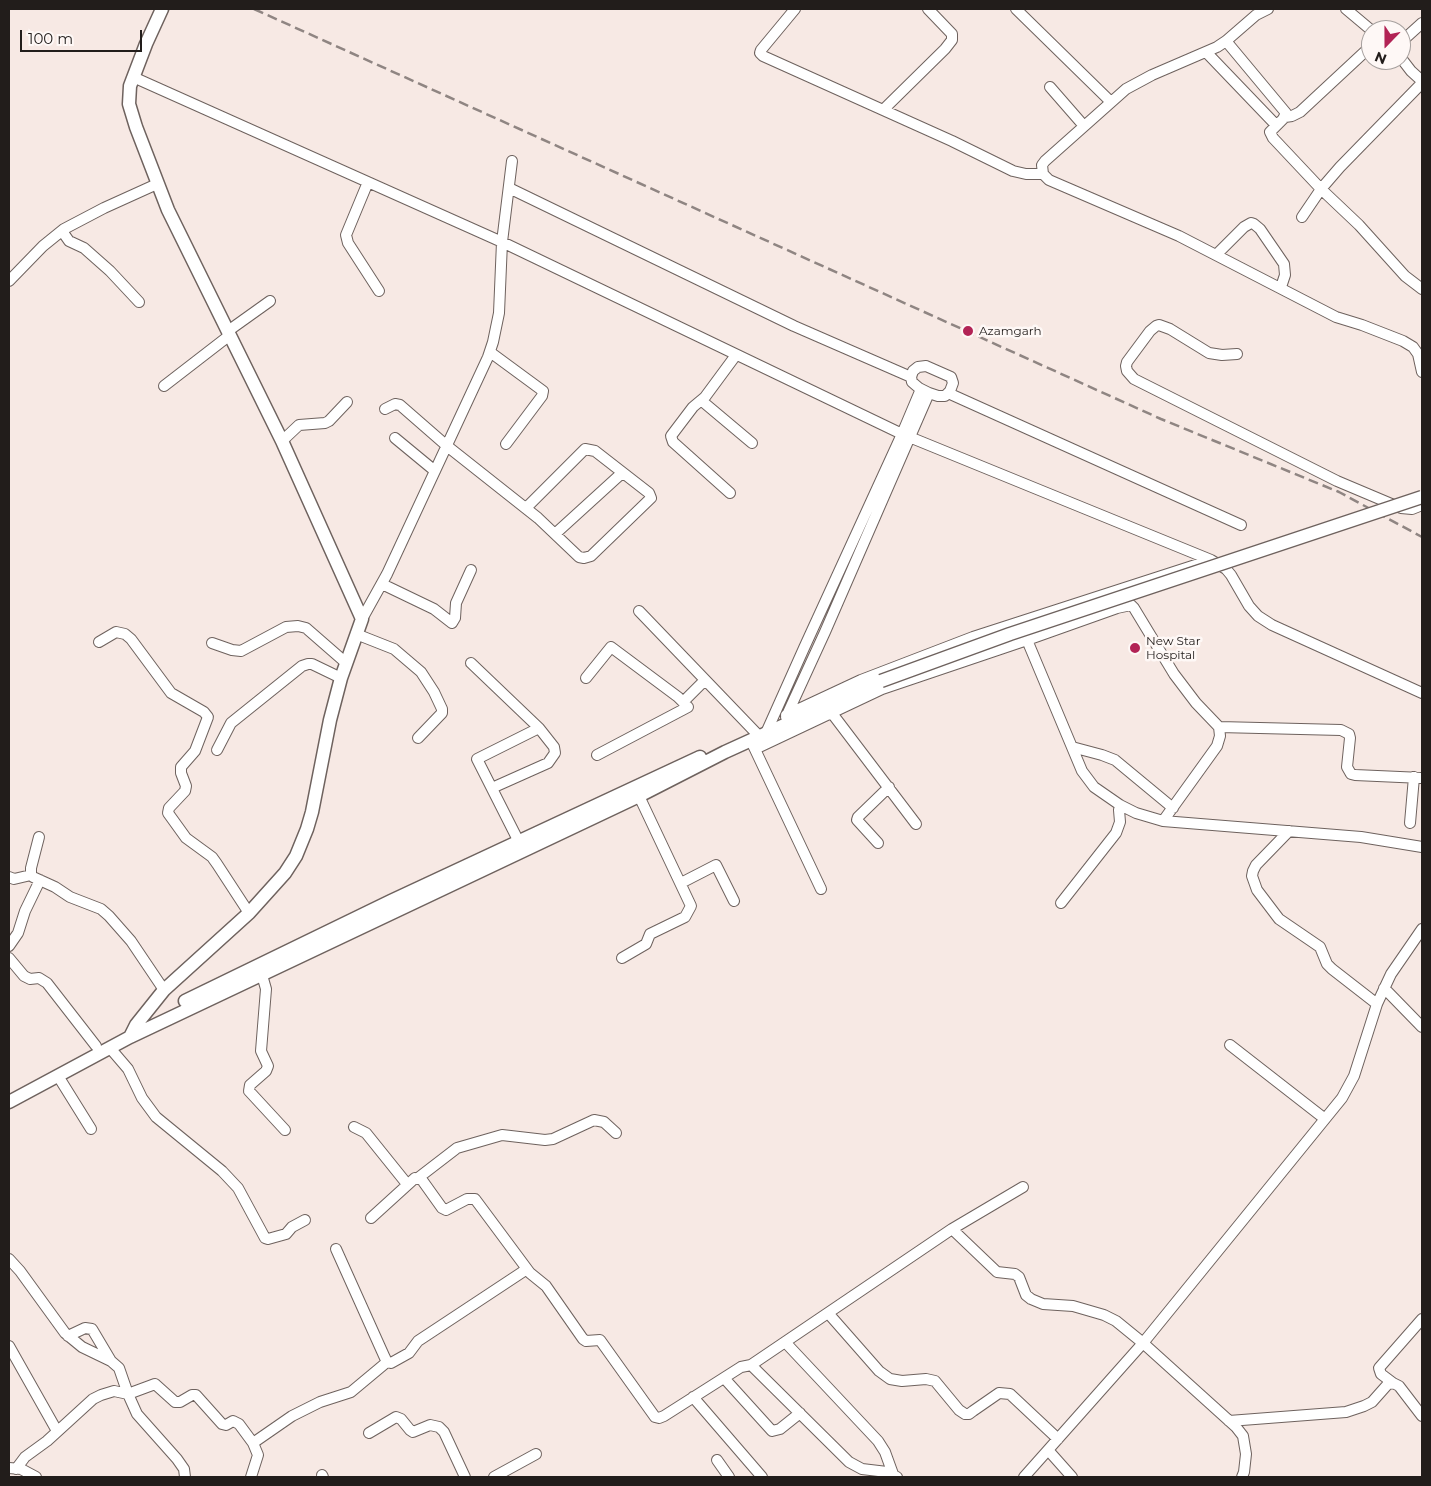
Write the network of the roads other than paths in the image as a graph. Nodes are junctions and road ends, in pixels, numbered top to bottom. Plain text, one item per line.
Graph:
1 (162, 9) edge
2 (796, 9) edge
3 (928, 9) edge
4 (1016, 9) edge
5 (1268, 9) edge
6 (1346, 9) edge
7 (1361, 22) edge
8 (1422, 23) edge
9 (1411, 33) edge
10 (1226, 41) junction
11 (1206, 52) junction
12 (1361, 55) edge
13 (1410, 70) edge
14 (133, 77) junction
15 (1422, 82) edge
16 (1050, 87) dead end
17 (1111, 102) junction
18 (883, 110) junction
19 (1285, 116) junction
20 (1084, 126) junction
21 (1276, 126) junction
22 (512, 161) dead end
23 (1043, 174) junction
24 (368, 182) junction
25 (157, 184) junction
26 (508, 188) junction
27 (1321, 190) junction
28 (1302, 217) dead end
29 (62, 231) junction
30 (502, 242) junction
31 (1216, 255) junction
32 (9, 282) edge
33 (1281, 287) junction
34 (1422, 289) edge
35 (379, 291) dead end
36 (270, 301) dead end
37 (139, 302) dead end
38 (229, 333) junction
39 (1422, 342) edge
40 (490, 352) junction
41 (1237, 354) dead end
42 (1418, 354) junction
43 (736, 355) junction
44 (1422, 372) edge
45 (911, 377) junction
46 (164, 386) dead end
47 (925, 391) junction
48 (948, 393) junction
49 (702, 401) junction
50 (347, 402) dead end
51 (385, 409) dead end
52 (906, 436) junction
53 (395, 438) dead end
54 (282, 441) junction
55 (752, 443) dead end
56 (506, 444) dead end
57 (447, 446) junction
58 (435, 471) junction
59 (622, 473) junction
60 (730, 493) dead end
61 (1422, 497) edge
62 (1422, 505) edge
63 (526, 508) junction
64 (1241, 525) dead end
65 (555, 534) junction
66 (1211, 560) junction
67 (471, 570) dead end
68 (382, 584) junction
69 (639, 611) dead end
70 (362, 620) junction
71 (356, 634) junction
72 (1027, 640) junction
73 (99, 642) dead end
74 (212, 643) dead end
75 (345, 662) junction
76 (471, 663) dead end
77 (340, 678) junction
78 (586, 678) dead end
79 (704, 680) junction
80 (1422, 693) edge
81 (683, 702) junction
82 (831, 712) junction
83 (784, 720) junction
84 (539, 728) junction
85 (1219, 728) junction
86 (418, 738) dead end
87 (758, 740) junction
88 (1072, 747) junction
89 (217, 750) dead end
90 (724, 752) junction
91 (597, 755) dead end
92 (1418, 778) edge
93 (889, 787) junction
94 (492, 788) junction
95 (639, 796) junction
96 (1120, 805) junction
97 (1173, 808) junction
98 (1163, 822) junction
99 (1410, 823) dead end
100 (916, 824) dead end
101 (1289, 831) junction
102 (39, 837) dead end
103 (519, 842) junction
104 (878, 844) dead end
105 (1421, 844) edge
106 (9, 877) edge
107 (36, 877) junction
108 (681, 883) junction
109 (821, 888) dead end
110 (734, 901) dead end
111 (1061, 903) dead end
112 (249, 913) junction
113 (1422, 929) edge
114 (9, 946) edge
115 (9, 958) edge
116 (622, 958) dead end
117 (260, 970) junction
118 (1384, 988) junction
119 (164, 990) junction
120 (1377, 1004) junction
121 (1422, 1027) edge
122 (133, 1031) junction
123 (1230, 1045) dead end
124 (96, 1046) junction
125 (110, 1048) junction
126 (58, 1076) junction
127 (9, 1092) edge
128 (9, 1102) edge
129 (1326, 1119) junction
130 (354, 1127) dead end
131 (91, 1129) dead end
132 (285, 1130) dead end
133 (616, 1133) dead end
134 (418, 1178) junction
135 (407, 1184) junction
136 (1023, 1187) dead end
137 (371, 1218) dead end
138 (305, 1220) dead end
139 (952, 1229) junction
140 (336, 1249) dead end
141 (9, 1258) edge
142 (528, 1269) junction
143 (828, 1313) junction
144 (1422, 1320) edge
145 (68, 1336) junction
146 (785, 1342) junction
147 (1143, 1342) junction
148 (9, 1346) edge
149 (111, 1361) junction
150 (387, 1362) junction
151 (751, 1365) junction
152 (724, 1378) junction
153 (1393, 1383) junction
154 (128, 1394) junction
155 (693, 1398) junction
156 (800, 1413) junction
157 (1422, 1416) edge
158 (1229, 1420) junction
159 (57, 1431) junction
160 (369, 1433) dead end
161 (1058, 1439) junction
162 (253, 1443) junction
163 (1048, 1450) junction
164 (536, 1454) dead end
165 (717, 1460) dead end
166 (11, 1469) edge
167 (895, 1476) edge
168 (36, 1477) edge
169 (185, 1477) edge
170 (250, 1477) edge
171 (465, 1477) edge
172 (494, 1477) edge
173 (729, 1477) edge
174 (762, 1477) edge
175 (1024, 1477) edge
176 (1072, 1477) edge
177 (1242, 1477) edge

1 - 14 main road
2 - 18 street
3 - 18 street
4 - 17 street
5 - 10 street
6 - 7 street
8 - 9 street
10 - 11 street
10 - 19 street
11 - 17 street
11 - 21 street
12 - 19 street
13 - 15 street
14 - 24 street
14 - 25 main road
15 - 27 street
16 - 20 street
17 - 20 street
18 - 23 street
19 - 21 street
20 - 23 street
21 - 27 street
22 - 26 street
23 - 31 street
24 - 30 street
24 - 35 street
25 - 29 street
25 - 38 main road
26 - 30 street
26 - 45 street
27 - 28 street
27 - 34 street
29 - 32 street
29 - 37 street
30 - 40 street
30 - 43 street
31 - 33 street
31 - 33 street
33 - 42 street
36 - 38 street
38 - 46 street
38 - 54 main road
39 - 42 street
40 - 56 street
40 - 57 street
41 - 62 street
42 - 44 street
43 - 49 street
43 - 52 street
45 - 47 street
45 - 48 street
47 - 48 street
47 - 52 street
48 - 64 street
49 - 55 street
49 - 60 street
50 - 54 street
51 - 57 street
52 - 66 street
52 - 83 street
52 - 87 street
53 - 58 street
54 - 70 main road
57 - 58 street
57 - 63 street
58 - 68 street
59 - 63 street
59 - 65 street
59 - 65 street
61 - 83 main road, bridge
63 - 65 street
66 - 80 street
66 - 83 street
67 - 68 street
68 - 70 street
69 - 79 street
70 - 71 main road
71 - 75 main road
71 - 86 street
72 - 82 street
72 - 85 street
72 - 88 street
73 - 112 street
74 - 75 street
75 - 77 main road
76 - 84 street
77 - 89 street
77 - 112 main road
78 - 81 street
79 - 81 street
79 - 87 street
81 - 91 street
82 - 87 street
82 - 93 street
83 - 87 main road
84 - 94 street
84 - 94 street
85 - 92 street
85 - 97 street
87 - 90 main road
87 - 109 street
88 - 96 street
88 - 97 street
90 - 95 main road
90 - 103 main road
92 - 99 street
93 - 100 street
93 - 104 street
94 - 103 street
95 - 108 street
95 - 117 main road
96 - 98 street
96 - 111 street
97 - 98 street
98 - 101 street
101 - 105 street
101 - 120 street
102 - 107 street
103 - 117 main road
106 - 107 street
107 - 114 street
107 - 119 street
108 - 110 street
108 - 116 street
112 - 119 main road
113 - 118 street
115 - 124 street
117 - 122 main road
117 - 132 street
118 - 120 street
118 - 121 street
119 - 122 main road
120 - 129 street
122 - 124 main road
122 - 125 main road
123 - 129 street
124 - 127 main road
125 - 126 main road
125 - 138 street
126 - 128 main road
126 - 131 street
129 - 147 street
130 - 135 street
133 - 134 street
134 - 135 street
134 - 142 street
135 - 137 street
136 - 139 street
139 - 143 street
139 - 147 street
140 - 150 street
141 - 145 street
142 - 150 street
142 - 155 street
143 - 146 street
143 - 161 street
144 - 153 street
145 - 149 street
145 - 149 street
146 - 151 street
146 - 167 street
147 - 158 street
147 - 161 street
148 - 159 street
149 - 154 street
150 - 162 street
151 - 152 street
151 - 156 street
152 - 155 street
152 - 156 street
153 - 157 street
153 - 158 street
154 - 159 street
154 - 162 street
154 - 169 street
155 - 174 street
156 - 167 street
158 - 177 street
159 - 166 street
160 - 171 street
161 - 163 street
162 - 170 street
163 - 175 street
163 - 176 street
164 - 172 street
165 - 173 street
166 - 168 street

